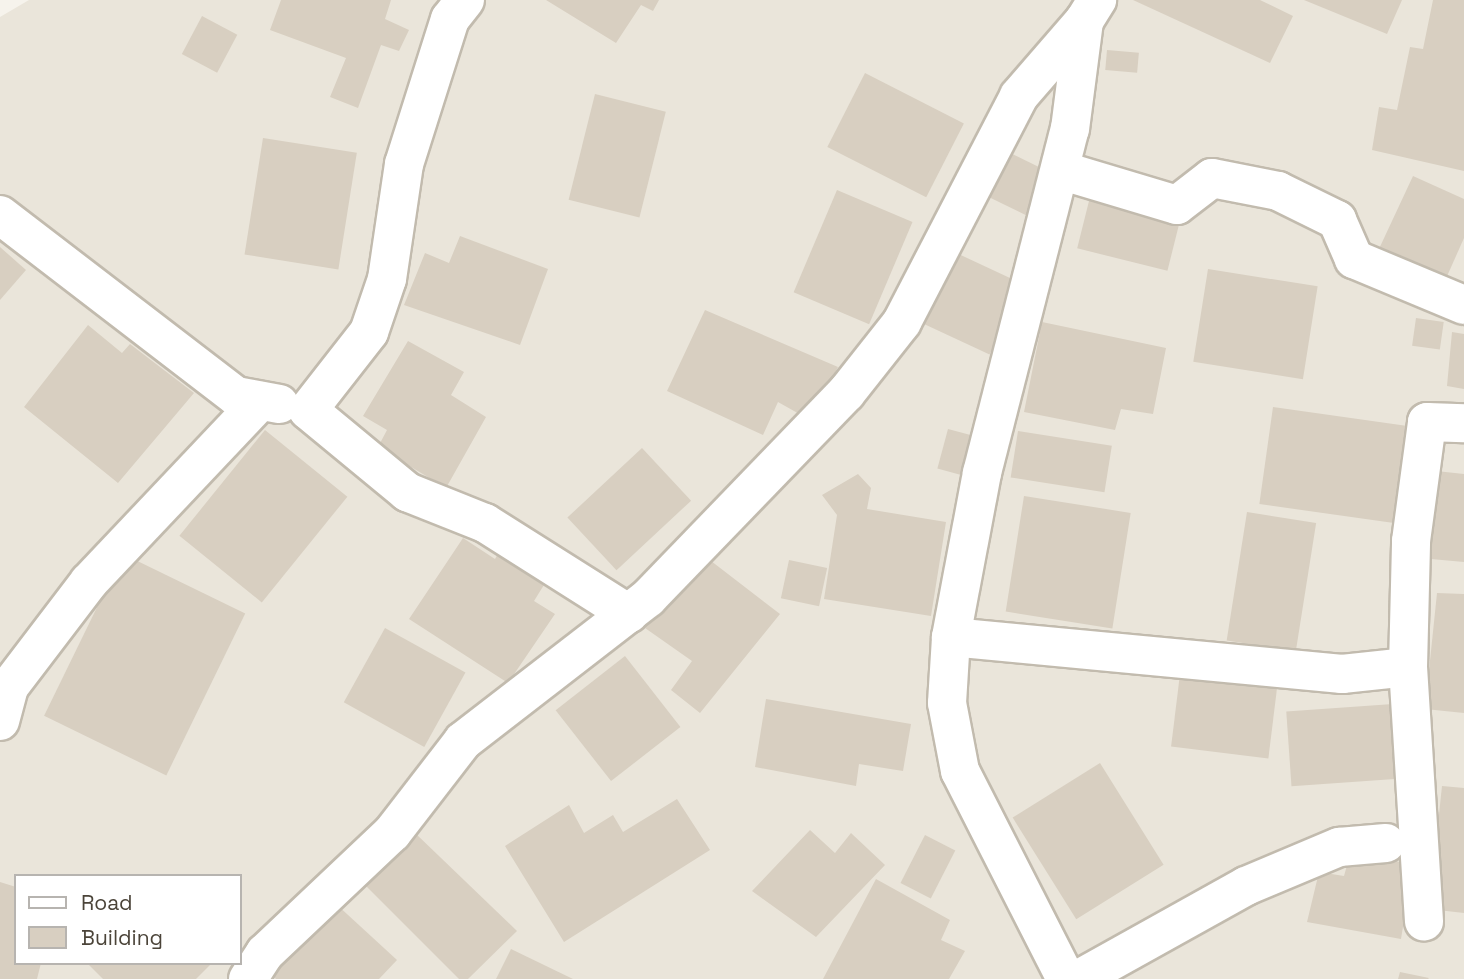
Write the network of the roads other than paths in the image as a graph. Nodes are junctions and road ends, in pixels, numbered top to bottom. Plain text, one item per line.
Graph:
1 (465, 0) edge
2 (1091, 10) edge
3 (1059, 170) junction
4 (0, 215) edge
5 (1464, 305) edge
6 (260, 401) junction
7 (308, 410) junction
8 (1464, 423) edge
9 (629, 614) junction
10 (951, 637) junction
11 (1408, 667) junction
12 (0, 721) edge
13 (1386, 843) dead end
14 (1424, 921) dead end
15 (248, 979) edge
16 (1066, 979) edge
17 (1079, 979) edge

1 - 7 street
2 - 3 street
2 - 9 street
3 - 5 street
3 - 10 street
4 - 6 street
6 - 7 street
6 - 12 street
7 - 9 street
8 - 11 street
9 - 15 street
10 - 11 street
10 - 16 street
11 - 14 street
13 - 17 street

